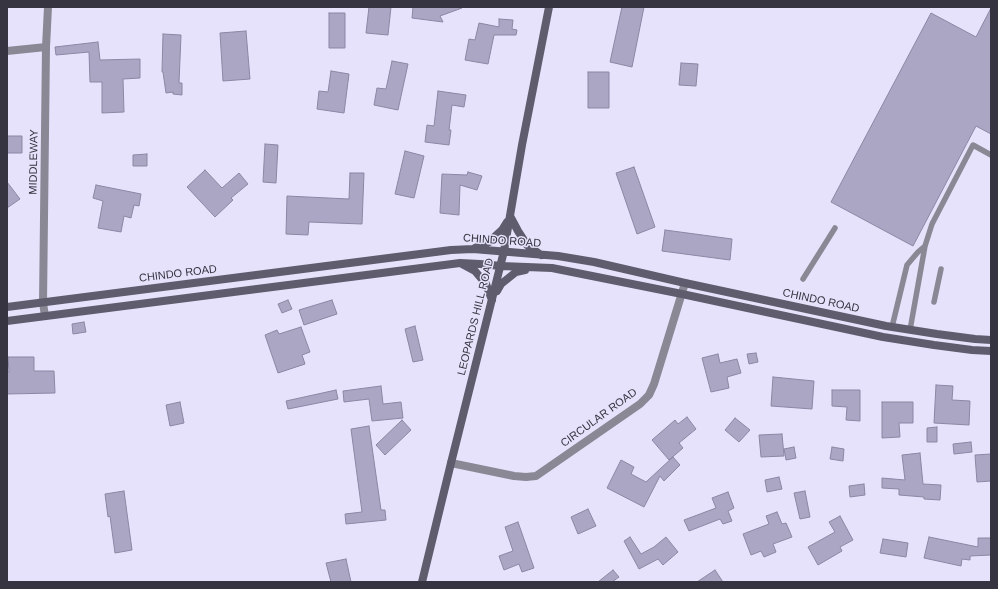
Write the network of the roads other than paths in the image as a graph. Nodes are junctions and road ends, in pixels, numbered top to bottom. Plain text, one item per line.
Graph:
1 (48, 7) edge
2 (549, 7) edge
3 (46, 47) junction
4 (7, 51) edge
5 (991, 155) edge
6 (510, 216) junction
7 (835, 228) dead end
8 (925, 246) junction
9 (473, 249) junction
10 (504, 251) junction
11 (541, 255) junction
12 (460, 263) junction
13 (501, 266) junction
14 (534, 267) junction
15 (941, 269) dead end
16 (803, 279) dead end
17 (685, 283) junction
18 (682, 294) junction
19 (492, 300) junction
20 (934, 302) dead end
21 (43, 303) junction
22 (7, 308) edge
23 (45, 316) junction
24 (7, 321) edge
25 (892, 327) junction
26 (910, 330) junction
27 (991, 340) edge
28 (991, 351) edge
29 (451, 463) junction
30 (422, 582) edge

1 - 3 street, MIDDLEWAY
2 - 6 main road, LEOPARDS HILL ROAD
3 - 4 street
3 - 21 street, MIDDLEWAY
5 - 8 lane
6 - 9 main road
6 - 10 main road, LEOPARDS HILL ROAD
6 - 11 main road
7 - 16 lane
8 - 25 lane
8 - 26 lane
9 - 10 main road, CHINDO ROAD
9 - 21 main road, CHINDO ROAD
10 - 11 main road, CHINDO ROAD
10 - 13 main road, LEOPARDS HILL ROAD
11 - 17 main road, CHINDO ROAD
12 - 13 main road, CHINDO ROAD
12 - 19 main road
12 - 23 main road, CHINDO ROAD
13 - 14 main road, CHINDO ROAD
13 - 19 main road, LEOPARDS HILL ROAD
14 - 18 main road, CHINDO ROAD
14 - 19 main road
15 - 20 lane
17 - 18 street, CIRCULAR ROAD
17 - 25 main road, CHINDO ROAD
18 - 28 main road, CHINDO ROAD
18 - 29 street, CIRCULAR ROAD
19 - 29 main road, LEOPARDS HILL ROAD
21 - 22 main road, CHINDO ROAD
21 - 23 street, MIDDLEWAY
23 - 24 main road, CHINDO ROAD
25 - 26 main road, CHINDO ROAD
26 - 27 main road, CHINDO ROAD
29 - 30 main road, LEOPARDS HILL ROAD

